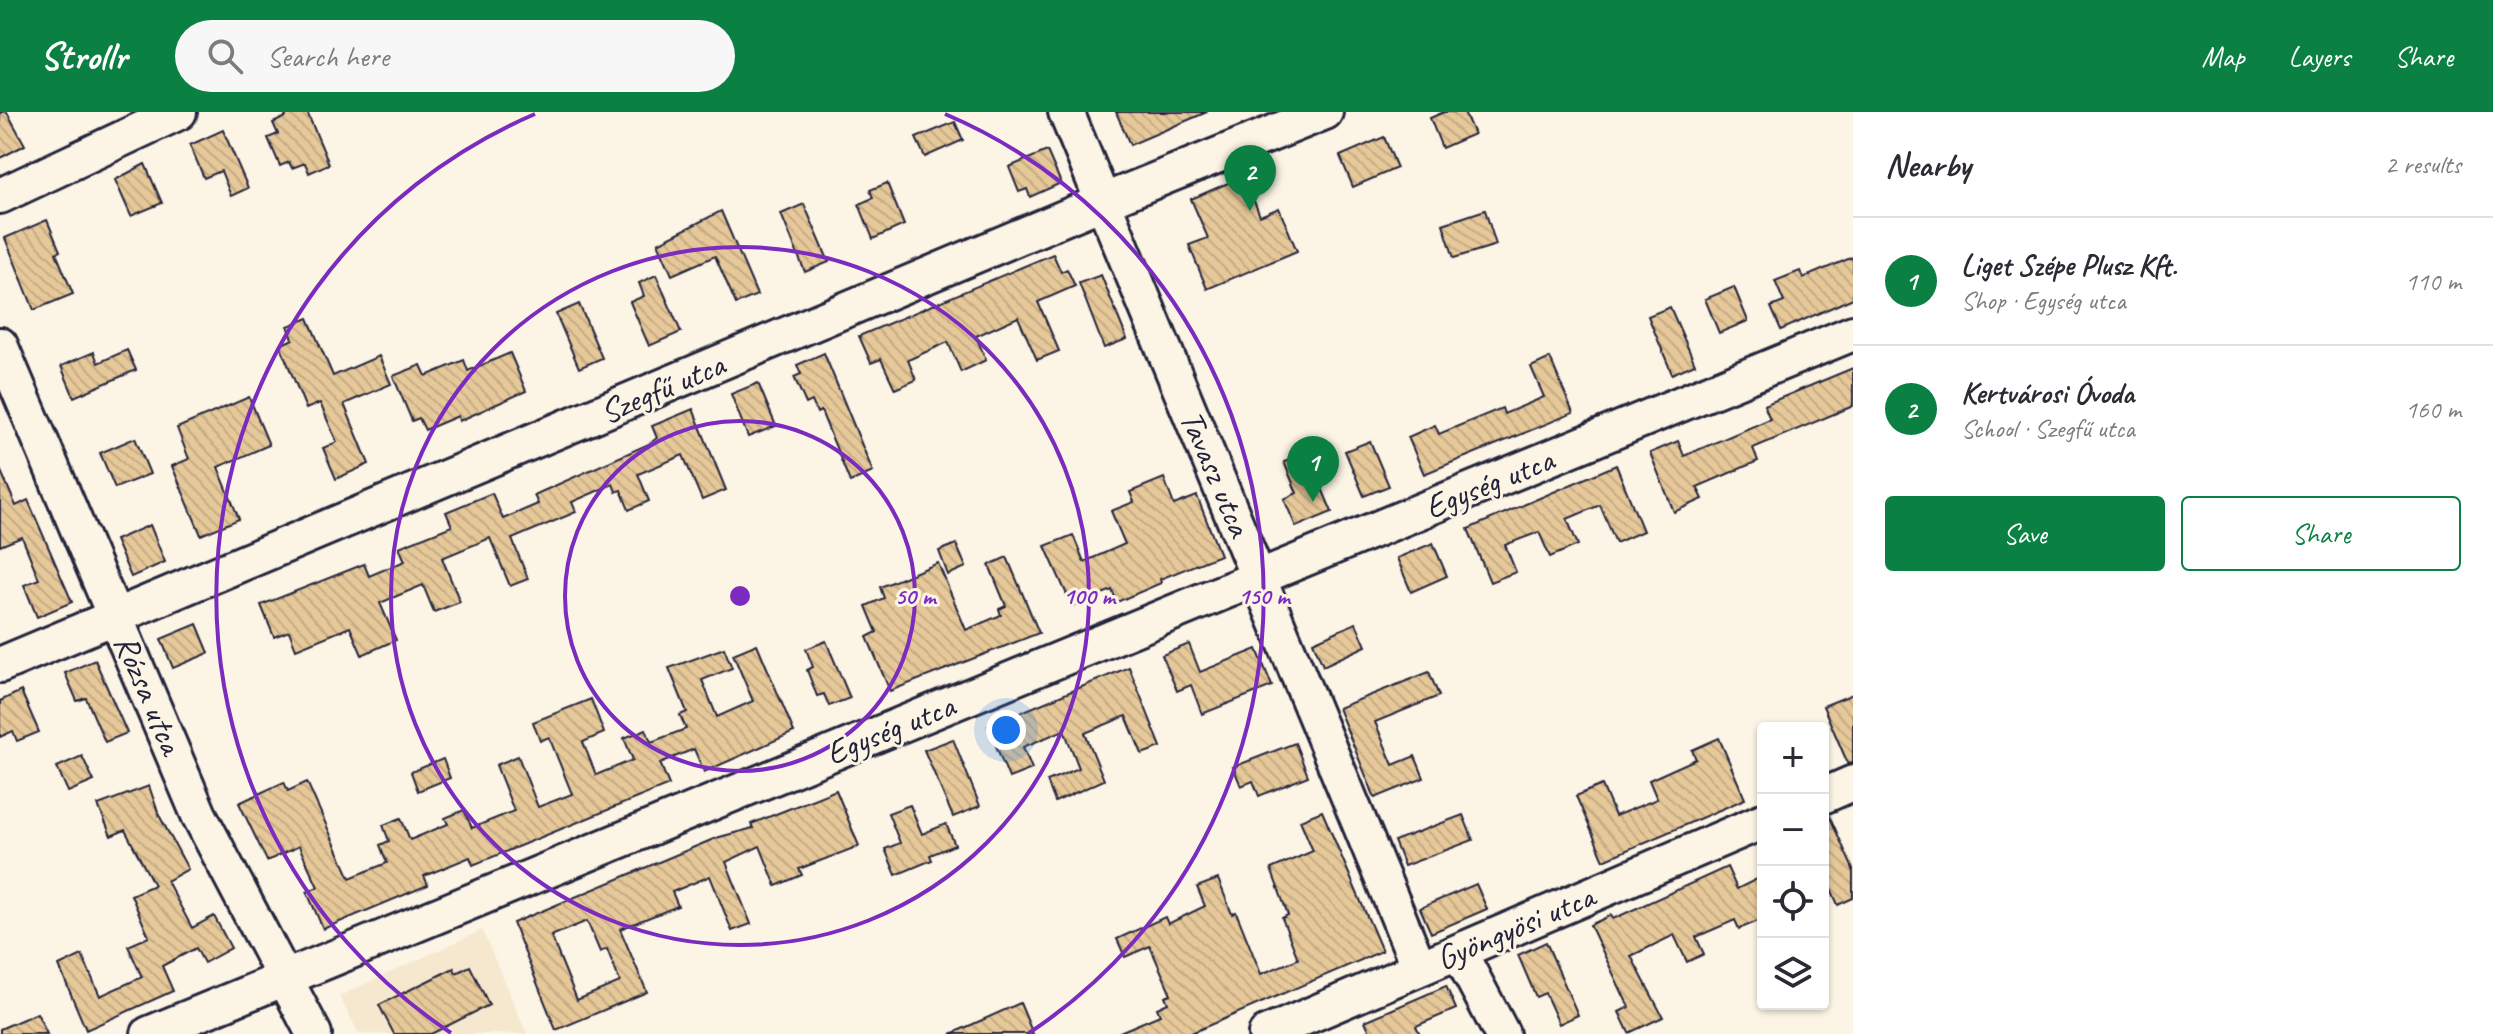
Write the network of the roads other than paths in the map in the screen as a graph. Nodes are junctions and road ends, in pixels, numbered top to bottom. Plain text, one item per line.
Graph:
1 (179, 112) edge
2 (1066, 112) edge
3 (1325, 112) edge
4 (0, 196) edge
5 (1102, 202) junction
6 (1853, 333) edge
7 (0, 345) edge
8 (1260, 578) junction
9 (117, 618) junction
10 (0, 665) edge
11 (1853, 783) edge
12 (1828, 794) edge
13 (1757, 824) edge
14 (1459, 952) junction
15 (1419, 967) junction
16 (283, 977) junction
17 (149, 1034) edge
18 (314, 1034) edge
19 (1266, 1034) edge
20 (1502, 1034) edge

1 - 4 street
2 - 5 street, Tavasz utca
3 - 5 street, Szegfű utca
5 - 8 street, Tavasz utca
5 - 9 street, Szegfű utca
6 - 8 street, Egység utca
7 - 9 street, Rózsa utca
8 - 15 street, Tavasz utca
8 - 16 street, Egység utca
9 - 10 street, Szegfű utca
9 - 16 street, Rózsa utca
11 - 12 street
13 - 14 street, Gyöngyösi utca
14 - 15 street, Gyöngyösi utca
14 - 20 street
15 - 19 street, Gyöngyösi utca
16 - 17 street, Egység utca
16 - 18 street, Rózsa utca

